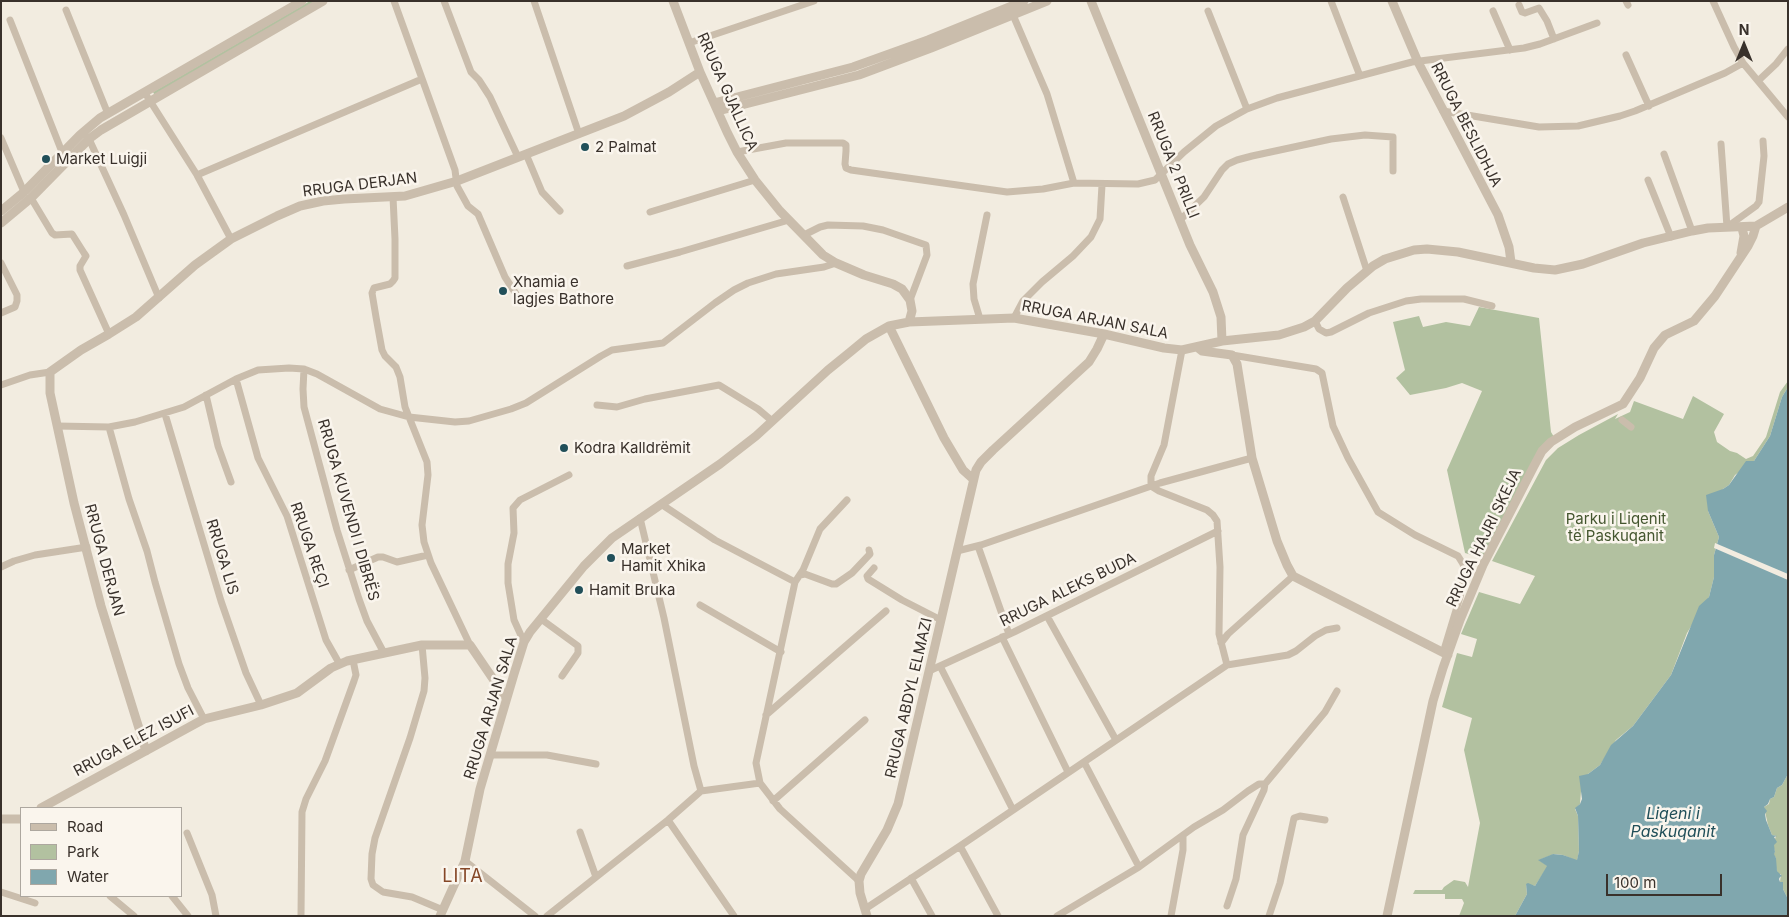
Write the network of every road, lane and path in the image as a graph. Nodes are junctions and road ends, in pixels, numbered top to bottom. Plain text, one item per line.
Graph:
1 (302, 1) edge
2 (323, 1) edge
3 (394, 1) edge
4 (444, 1) edge
5 (534, 1) edge
6 (673, 1) edge
7 (814, 1) edge
8 (1024, 1) edge
9 (1047, 1) edge
10 (1091, 1) edge
11 (1331, 1) edge
12 (1392, 1) edge
13 (1714, 1) edge
14 (1519, 5) dead end
15 (66, 10) dead end
16 (1208, 10) dead end
17 (1493, 11) dead end
18 (1013, 16) junction
19 (10, 20) dead end
20 (1597, 24) dead end
21 (1554, 39) junction
22 (688, 42) junction
23 (1788, 49) edge
24 (1510, 50) junction
25 (1626, 56) dead end
26 (1418, 62) junction
27 (1743, 63) junction
28 (700, 72) junction
29 (1360, 76) junction
30 (422, 78) junction
31 (1758, 81) junction
32 (147, 97) junction
33 (1649, 106) junction
34 (716, 107) junction
35 (1247, 110) junction
36 (1443, 110) junction
37 (108, 114) junction
38 (1788, 117) edge
39 (579, 134) junction
40 (1, 138) edge
41 (89, 139) junction
42 (1763, 142) dead end
43 (1722, 144) dead end
44 (62, 152) junction
45 (737, 152) junction
46 (1664, 154) dead end
47 (522, 156) junction
48 (1393, 170) dead end
49 (1162, 174) junction
50 (197, 175) junction
51 (755, 180) junction
52 (1648, 180) dead end
53 (457, 181) junction
54 (1074, 183) junction
55 (1102, 185) junction
56 (27, 195) junction
57 (393, 197) junction
58 (1343, 197) dead end
59 (1788, 207) edge
60 (1, 211) edge
61 (560, 211) dead end
62 (650, 212) dead end
63 (987, 215) dead end
64 (789, 220) junction
65 (1180, 220) junction
66 (1, 223) edge
67 (1756, 226) junction
68 (1727, 227) junction
69 (1742, 228) junction
70 (1692, 231) junction
71 (804, 235) junction
72 (1671, 237) junction
73 (231, 239) junction
74 (1740, 258) junction
75 (1511, 262) junction
76 (1, 263) edge
77 (836, 263) junction
78 (627, 266) dead end
79 (1367, 271) junction
80 (159, 298) junction
81 (518, 298) dead end
82 (910, 300) junction
83 (1492, 306) dead end
84 (1, 313) edge
85 (1014, 318) junction
86 (980, 319) junction
87 (1315, 321) junction
88 (909, 322) junction
89 (889, 326) junction
90 (109, 334) junction
91 (1104, 334) junction
92 (1222, 341) junction
93 (1197, 347) junction
94 (1182, 350) junction
95 (1232, 355) junction
96 (304, 370) junction
97 (50, 372) junction
98 (236, 379) junction
99 (1, 385) edge
100 (206, 395) junction
101 (597, 405) dead end
102 (165, 414) junction
103 (409, 417) junction
104 (771, 420) junction
105 (1622, 420) dead end
106 (57, 426) junction
107 (109, 427) junction
108 (1631, 427) dead end
109 (1252, 458) junction
110 (569, 475) dead end
111 (973, 479) junction
112 (232, 482) dead end
113 (1152, 486) junction
114 (847, 500) dead end
115 (661, 504) junction
116 (640, 518) junction
117 (1218, 531) junction
118 (978, 546) junction
119 (87, 547) junction
120 (869, 550) dead end
121 (957, 551) junction
122 (428, 555) junction
123 (1, 567) edge
124 (874, 568) dead end
125 (349, 570) junction
126 (800, 575) junction
127 (1293, 576) junction
128 (795, 582) junction
129 (700, 605) dead end
130 (886, 611) dead end
131 (1047, 616) junction
132 (541, 619) junction
133 (941, 620) junction
134 (1337, 628) dead end
135 (1006, 636) junction
136 (524, 642) junction
137 (1221, 643) junction
138 (422, 645) junction
139 (470, 645) junction
140 (781, 652) junction
141 (384, 653) junction
142 (1446, 654) junction
143 (353, 660) junction
144 (339, 664) junction
145 (1227, 664) junction
146 (940, 666) junction
147 (929, 671) junction
148 (562, 676) dead end
149 (1337, 691) dead end
150 (506, 698) junction
151 (262, 705) junction
152 (766, 715) junction
153 (204, 719) junction
154 (865, 720) dead end
155 (1116, 740) junction
156 (146, 751) junction
157 (490, 755) junction
158 (1084, 762) junction
159 (596, 764) dead end
160 (1068, 772) junction
161 (760, 784) junction
162 (1265, 784) junction
163 (701, 791) junction
164 (773, 801) junction
165 (43, 807) edge
166 (1013, 810) junction
167 (1, 818) edge
168 (20, 819) edge
169 (668, 820) junction
170 (1325, 820) dead end
171 (580, 832) dead end
172 (187, 833) dead end
173 (1183, 836) junction
174 (960, 846) junction
175 (465, 861) junction
176 (1139, 866) junction
177 (596, 877) junction
178 (911, 878) junction
179 (859, 881) junction
180 (1, 892) edge
181 (111, 897) edge
182 (173, 897) edge
183 (35, 903) dead end
184 (1227, 906) dead end
185 (866, 912) edge
186 (441, 913) edge
187 (134, 916) edge
188 (188, 916) edge
189 (216, 916) edge
190 (301, 916) edge
191 (535, 916) edge
192 (546, 916) edge
193 (734, 916) edge
194 (932, 916) edge
195 (998, 916) edge
196 (1057, 916) edge
197 (1171, 916) edge
198 (1269, 916) edge
199 (1387, 916) edge

1 - 32 street
2 - 32 street
3 - 30 street
4 - 47 street
5 - 39 street
6 - 22 street, RRUGA GJALLICA
7 - 22 street
8 - 34 street
9 - 18 street
10 - 49 street, RRUGA 2 PRILLI
11 - 29 street
12 - 26 street, RRUGA BESLIDHJA
13 - 27 street
14 - 21 street
15 - 37 street
16 - 35 street
17 - 24 street
18 - 34 street
18 - 54 street
19 - 44 street
20 - 21 street
21 - 24 street
22 - 28 street, RRUGA GJALLICA
23 - 31 street
24 - 26 street
25 - 33 street
26 - 29 street
26 - 36 street, RRUGA BESLIDHJA
27 - 31 street
27 - 33 street
28 - 34 street, RRUGA GJALLICA
28 - 39 street, RRUGA DERJAN
29 - 35 street
30 - 50 street
30 - 53 street
31 - 38 street
32 - 37 street
32 - 41 street
32 - 50 street
33 - 36 street
34 - 45 street, RRUGA GJALLICA
35 - 49 street
36 - 75 street, RRUGA BESLIDHJA
37 - 44 street
39 - 47 street, RRUGA DERJAN
40 - 56 street
41 - 56 street
41 - 80 street
42 - 68 street
43 - 68 street
44 - 56 street
45 - 51 street, RRUGA GJALLICA
45 - 54 street
46 - 70 street
47 - 53 street, RRUGA DERJAN
47 - 61 street
48 - 65 street
49 - 55 street
49 - 65 street, RRUGA 2 PRILLI
50 - 73 street
51 - 62 street
51 - 64 street, RRUGA GJALLICA
52 - 72 street
53 - 57 street, RRUGA DERJAN
53 - 81 street
54 - 55 street
55 - 85 street
56 - 60 street
56 - 66 street
56 - 90 street
57 - 73 street, RRUGA DERJAN
57 - 103 street
58 - 79 street
59 - 67 street, RRUGA ARJAN SALA
63 - 86 street
64 - 71 street, RRUGA GJALLICA
64 - 78 street
65 - 92 street, RRUGA 2 PRILLI
67 - 69 street, RRUGA ARJAN SALA
67 - 74 street, RRUGA HAJRI SKEJA
68 - 69 street, RRUGA ARJAN SALA
68 - 70 street, RRUGA ARJAN SALA
69 - 74 street, RRUGA HAJRI SKEJA
70 - 72 street, RRUGA ARJAN SALA
71 - 77 street, RRUGA GJALLICA
71 - 82 street
72 - 75 street, RRUGA ARJAN SALA
73 - 80 street, RRUGA DERJAN
74 - 142 street, RRUGA HAJRI SKEJA
75 - 79 street, RRUGA ARJAN SALA
76 - 84 street
77 - 82 street, RRUGA GJALLICA
77 - 103 street
79 - 87 street, RRUGA ARJAN SALA
80 - 90 street, RRUGA DERJAN
82 - 88 street
83 - 87 street
85 - 86 street, RRUGA ARJAN SALA
85 - 91 street, RRUGA ARJAN SALA
86 - 88 street, RRUGA ARJAN SALA
87 - 92 street, RRUGA ARJAN SALA
88 - 89 street, RRUGA ARJAN SALA
89 - 104 street, RRUGA ARJAN SALA
89 - 111 street
90 - 97 street, RRUGA DERJAN
91 - 94 street, RRUGA ARJAN SALA
91 - 111 street, RRUGA ABDYL ELMAZI
92 - 93 street, RRUGA ARJAN SALA
93 - 94 street, RRUGA ARJAN SALA
93 - 95 street
94 - 113 street
95 - 109 street
95 - 142 street
96 - 98 street
96 - 103 street
96 - 125 street, RRUGA KUVENDI I DIBRËS
97 - 99 street, RRUGA DERJAN
97 - 106 street, RRUGA DERJAN
98 - 100 street
98 - 144 street, RRUGA REÇI
100 - 102 street
100 - 112 street
101 - 104 street
102 - 107 street
102 - 151 street, RRUGA LIS
103 - 122 street
104 - 115 street, RRUGA ARJAN SALA
105 - 108 street
106 - 107 street
106 - 119 street, RRUGA DERJAN
107 - 153 street
109 - 113 street
109 - 127 street
110 - 136 street
111 - 121 street, RRUGA ABDYL ELMAZI
113 - 117 street
113 - 118 street
114 - 126 street
115 - 116 street, RRUGA ARJAN SALA
115 - 128 street
116 - 132 street, RRUGA ARJAN SALA
116 - 163 street
117 - 131 street, RRUGA ALEKS BUDA
117 - 137 street
118 - 121 street
118 - 135 street
119 - 123 street
119 - 156 street, RRUGA DERJAN
120 - 126 street
121 - 133 street, RRUGA ABDYL ELMAZI
122 - 125 street
122 - 139 street
124 - 133 street
125 - 141 street, RRUGA KUVENDI I DIBRËS
126 - 128 street
127 - 137 street
127 - 142 street
128 - 140 street
129 - 140 street
130 - 152 street
131 - 135 street, RRUGA ALEKS BUDA
131 - 155 street
132 - 136 street, RRUGA ARJAN SALA
132 - 148 street
133 - 147 street, RRUGA ABDYL ELMAZI
134 - 145 street
135 - 146 street, RRUGA ALEKS BUDA
135 - 160 street
136 - 150 street, RRUGA ARJAN SALA
137 - 145 street
138 - 139 street, RRUGA ELEZ ISUFI
138 - 141 street, RRUGA ELEZ ISUFI
138 - 186 street
139 - 150 street
140 - 152 street
141 - 143 street, RRUGA ELEZ ISUFI
142 - 199 street, RRUGA HAJRI SKEJA
143 - 144 street, RRUGA ELEZ ISUFI
143 - 190 street
144 - 151 street, RRUGA ELEZ ISUFI
145 - 155 street
146 - 147 street, RRUGA ALEKS BUDA
146 - 166 street
147 - 179 street, RRUGA ABDYL ELMAZI
149 - 162 street
150 - 157 street, RRUGA ARJAN SALA
151 - 153 street, RRUGA ELEZ ISUFI
152 - 161 street
153 - 156 street, RRUGA ELEZ ISUFI
154 - 164 street
155 - 158 street
156 - 165 street, RRUGA ELEZ ISUFI
157 - 159 street
157 - 175 street, RRUGA ARJAN SALA
158 - 160 street
158 - 176 street
160 - 166 street
161 - 163 street
161 - 164 street
162 - 173 street
162 - 184 street
163 - 169 street
164 - 179 street
166 - 174 street
167 - 168 street
169 - 177 street
169 - 193 street
170 - 198 street
171 - 177 street
172 - 189 street
173 - 176 street
173 - 197 street
174 - 178 street
174 - 195 street
175 - 186 street, RRUGA ARJAN SALA
175 - 191 street
176 - 196 street
177 - 192 street
178 - 185 street
178 - 194 street
179 - 185 street
180 - 183 street
181 - 187 street
182 - 188 street

